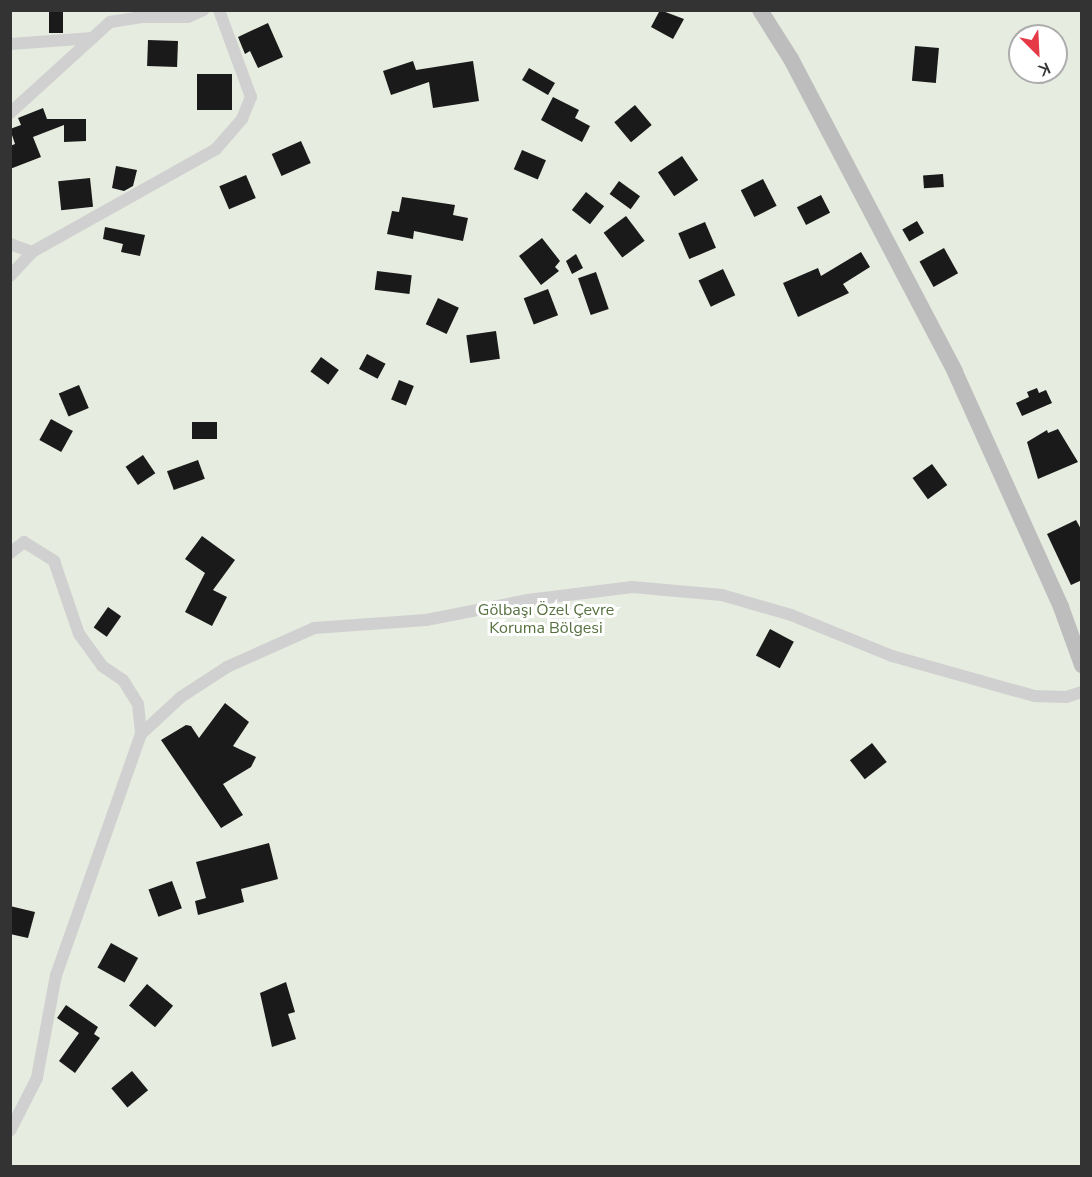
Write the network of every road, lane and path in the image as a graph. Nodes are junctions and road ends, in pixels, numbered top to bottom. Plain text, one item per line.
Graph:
1 (204, 10) edge
2 (219, 10) edge
3 (760, 10) edge
4 (167, 14) edge
5 (93, 38) junction
6 (10, 44) edge
7 (10, 113) edge
8 (10, 244) edge
9 (32, 252) junction
10 (10, 276) edge
11 (10, 553) edge
12 (1082, 664) edge
13 (1082, 692) edge
14 (141, 734) junction
15 (10, 1131) edge

1 - 4 street
2 - 9 street
3 - 12 street
4 - 5 street
5 - 6 street
5 - 7 street
8 - 9 street
9 - 10 street
11 - 14 street
13 - 14 street
14 - 15 street

